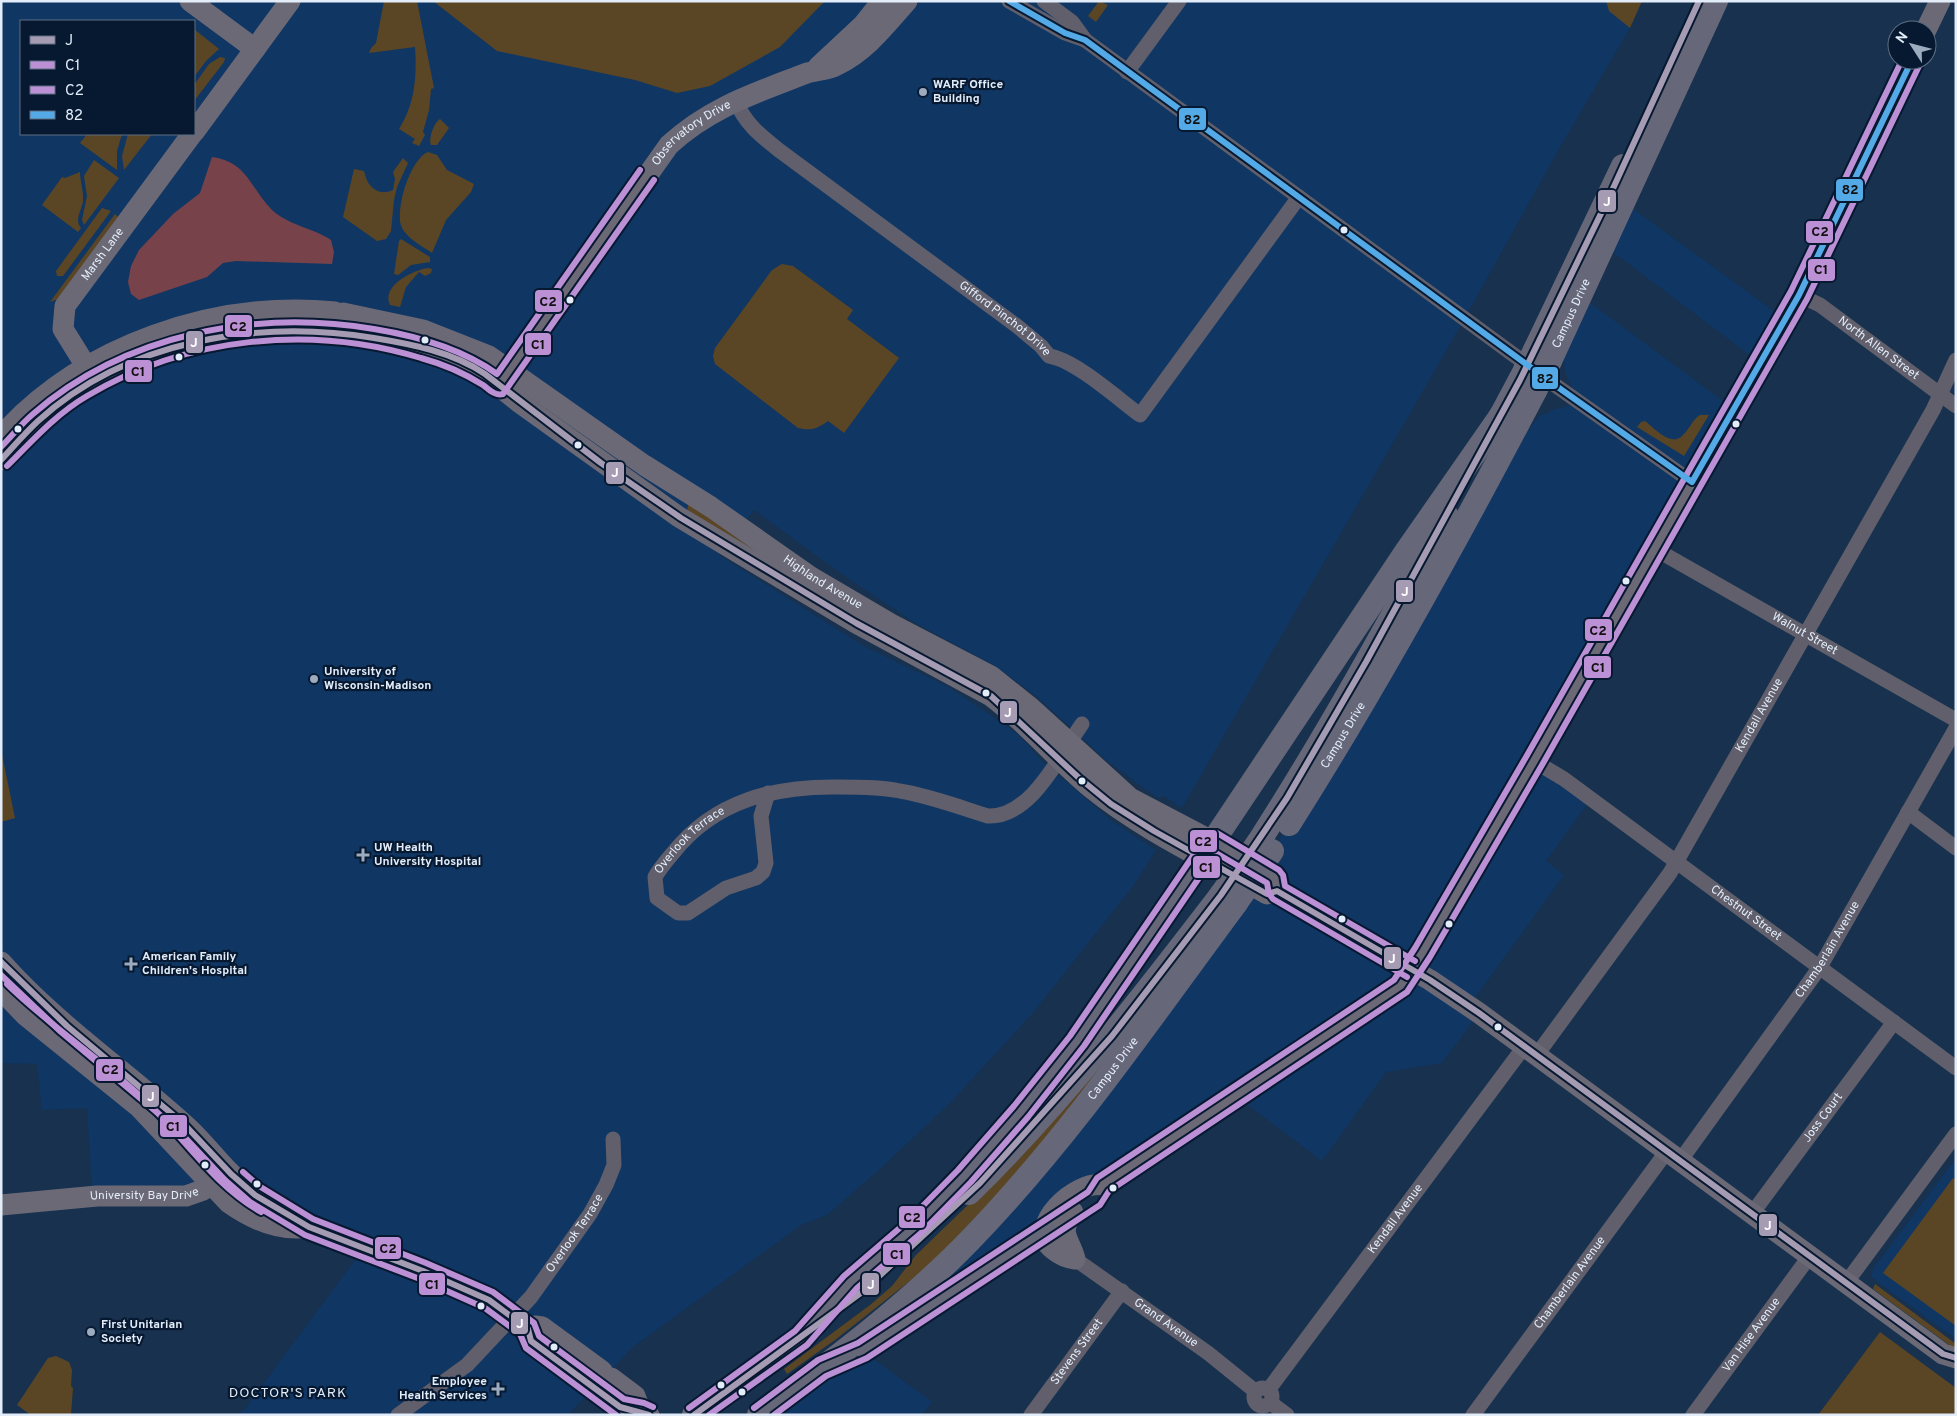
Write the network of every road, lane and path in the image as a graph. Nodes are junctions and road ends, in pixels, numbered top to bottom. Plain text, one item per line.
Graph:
1 (190, 1) edge
2 (290, 1) edge
3 (882, 1) edge
4 (906, 1) edge
5 (1009, 1) edge
6 (1044, 1) edge
7 (1179, 1) edge
8 (1699, 1) edge
9 (1716, 1) edge
10 (1940, 1) edge
11 (1931, 20) edge
12 (1085, 40) junction
13 (255, 49) junction
14 (814, 70) junction
15 (1907, 70) edge
16 (1128, 72) junction
17 (736, 101) junction
18 (195, 130) edge
19 (192, 135) edge
20 (1299, 198) junction
21 (1799, 295) junction
22 (1542, 356) junction
23 (1956, 360) edge
24 (91, 374) junction
25 (504, 378) junction
26 (1527, 386) junction
27 (1940, 395) junction
28 (1956, 406) edge
29 (1502, 414) junction
30 (1, 436) edge
31 (1, 460) edge
32 (1692, 482) junction
33 (1655, 549) junction
34 (1806, 635) junction
35 (1956, 720) edge
36 (1082, 724) dead end
37 (1956, 728) edge
38 (1064, 751) junction
39 (1534, 761) junction
40 (768, 793) junction
41 (1908, 812) junction
42 (1265, 847) junction
43 (1956, 848) edge
44 (1207, 849) junction
45 (1676, 862) junction
46 (1229, 899) junction
47 (1, 962) edge
48 (1820, 967) junction
49 (1411, 969) junction
50 (1, 990) edge
51 (1894, 1022) junction
52 (1530, 1051) junction
53 (1956, 1068) edge
54 (1956, 1134) edge
55 (613, 1139) dead end
56 (1674, 1156) junction
57 (233, 1174) junction
58 (1102, 1185) junction
59 (215, 1191) junction
60 (1, 1205) edge
61 (1073, 1212) junction
62 (1751, 1215) junction
63 (309, 1227) junction
64 (1044, 1232) junction
65 (1809, 1257) junction
66 (1075, 1259) junction
67 (1846, 1283) junction
68 (1122, 1291) junction
69 (520, 1323) junction
70 (800, 1338) junction
71 (1952, 1361) edge
72 (822, 1368) junction
73 (1260, 1401) edge
74 (633, 1411) edge
75 (398, 1415) edge
76 (694, 1415) edge
77 (759, 1415) edge
78 (1031, 1415) edge
79 (1287, 1415) edge
80 (1473, 1415) edge
81 (1693, 1415) edge

1 - 13 street
2 - 13 street, Marsh Lane
3 - 14 street, Observatory Drive
4 - 14 street, Observatory Drive
5 - 12 street
6 - 12 street
7 - 16 street
8 - 22 main road, Campus Drive
9 - 22 main road, Campus Drive
10 - 11 street
12 - 16 street
13 - 18 street, Marsh Lane
14 - 17 street, Observatory Drive
15 - 21 street
16 - 20 street
17 - 20 street, Gifford Pinchot Drive
17 - 25 street, Observatory Drive
19 - 24 street, Marsh Lane
20 - 32 street
21 - 27 street, North Allen Street
21 - 32 street
22 - 26 main road, Campus Drive, bridge
23 - 27 street, Kendall Avenue
24 - 25 street, Highland Avenue
24 - 30 street, Highland Avenue
24 - 31 street, Highland Avenue
25 - 38 street, Highland Avenue
26 - 29 main road, Campus Drive
26 - 42 main road, Campus Drive
27 - 28 street, North Allen Street
27 - 34 street, Kendall Avenue
29 - 42 main road, Campus Drive
29 - 44 main road
32 - 33 street
33 - 34 street, Walnut Street
33 - 39 street
34 - 35 street, Walnut Street
34 - 45 street, Kendall Avenue
36 - 38 street, Overlook Terrace
37 - 41 street, Chamberlain Avenue
38 - 40 street, Overlook Terrace
38 - 44 street, Highland Avenue
39 - 45 street, Chestnut Street
39 - 49 street
40 - 40 street, Overlook Terrace
41 - 43 street
41 - 48 street, Chamberlain Avenue
42 - 46 main road, Campus Drive, bridge
44 - 49 street, Highland Avenue
44 - 70 main road
45 - 48 street, Chestnut Street
45 - 52 street, Kendall Avenue
46 - 70 main road, Campus Drive
46 - 72 main road, Campus Drive
47 - 57 street
48 - 51 street, Chestnut Street
48 - 56 street, Chamberlain Avenue
49 - 52 street, Highland Avenue
49 - 58 street
50 - 59 street
51 - 53 street, Chestnut Street
51 - 62 street, Joss Court
52 - 56 street, Highland Avenue
52 - 73 street, Kendall Avenue
54 - 67 street
55 - 69 street, Overlook Terrace
56 - 62 street, Highland Avenue
56 - 80 street, Chamberlain Avenue
57 - 59 street, University Bay Drive
57 - 63 street
58 - 61 street
58 - 64 street
59 - 60 street, University Bay Drive
59 - 63 street
61 - 64 street
61 - 66 street
62 - 65 street, Highland Avenue
63 - 69 street
64 - 66 street
64 - 72 main road
65 - 67 street, Highland Avenue
65 - 81 street, Van Hise Avenue
66 - 68 street, Grand Avenue
67 - 71 street, Highland Avenue
68 - 73 street, Grand Avenue
68 - 78 street, Stevens Street
69 - 74 street
69 - 75 street, Overlook Terrace
70 - 76 main road, Campus Drive
72 - 77 main road
73 - 79 street, Grand Avenue

